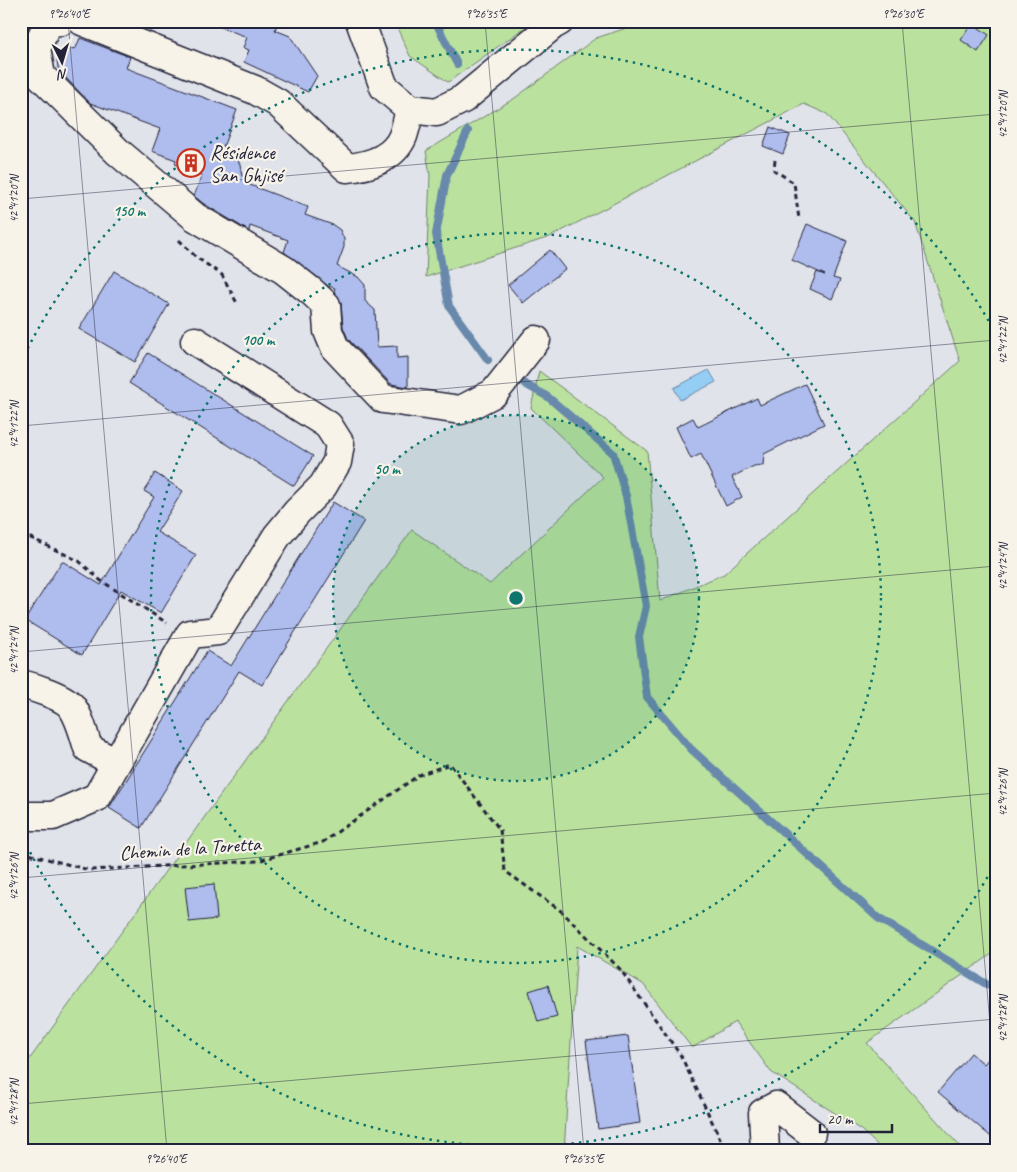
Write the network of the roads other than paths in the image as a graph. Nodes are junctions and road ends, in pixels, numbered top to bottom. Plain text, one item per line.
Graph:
1 (61, 21) edge
2 (82, 21) edge
3 (360, 21) edge
4 (560, 21) edge
5 (31, 82) edge
6 (410, 109) junction
7 (536, 340) dead end
8 (195, 341) dead end
9 (21, 684) edge
10 (116, 763) junction
11 (21, 816) edge
12 (811, 1133) dead end
13 (765, 1151) edge

1 - 5 street
2 - 6 street
3 - 6 street
4 - 6 street
5 - 7 street
8 - 10 street
9 - 10 street
10 - 11 street
12 - 13 street

